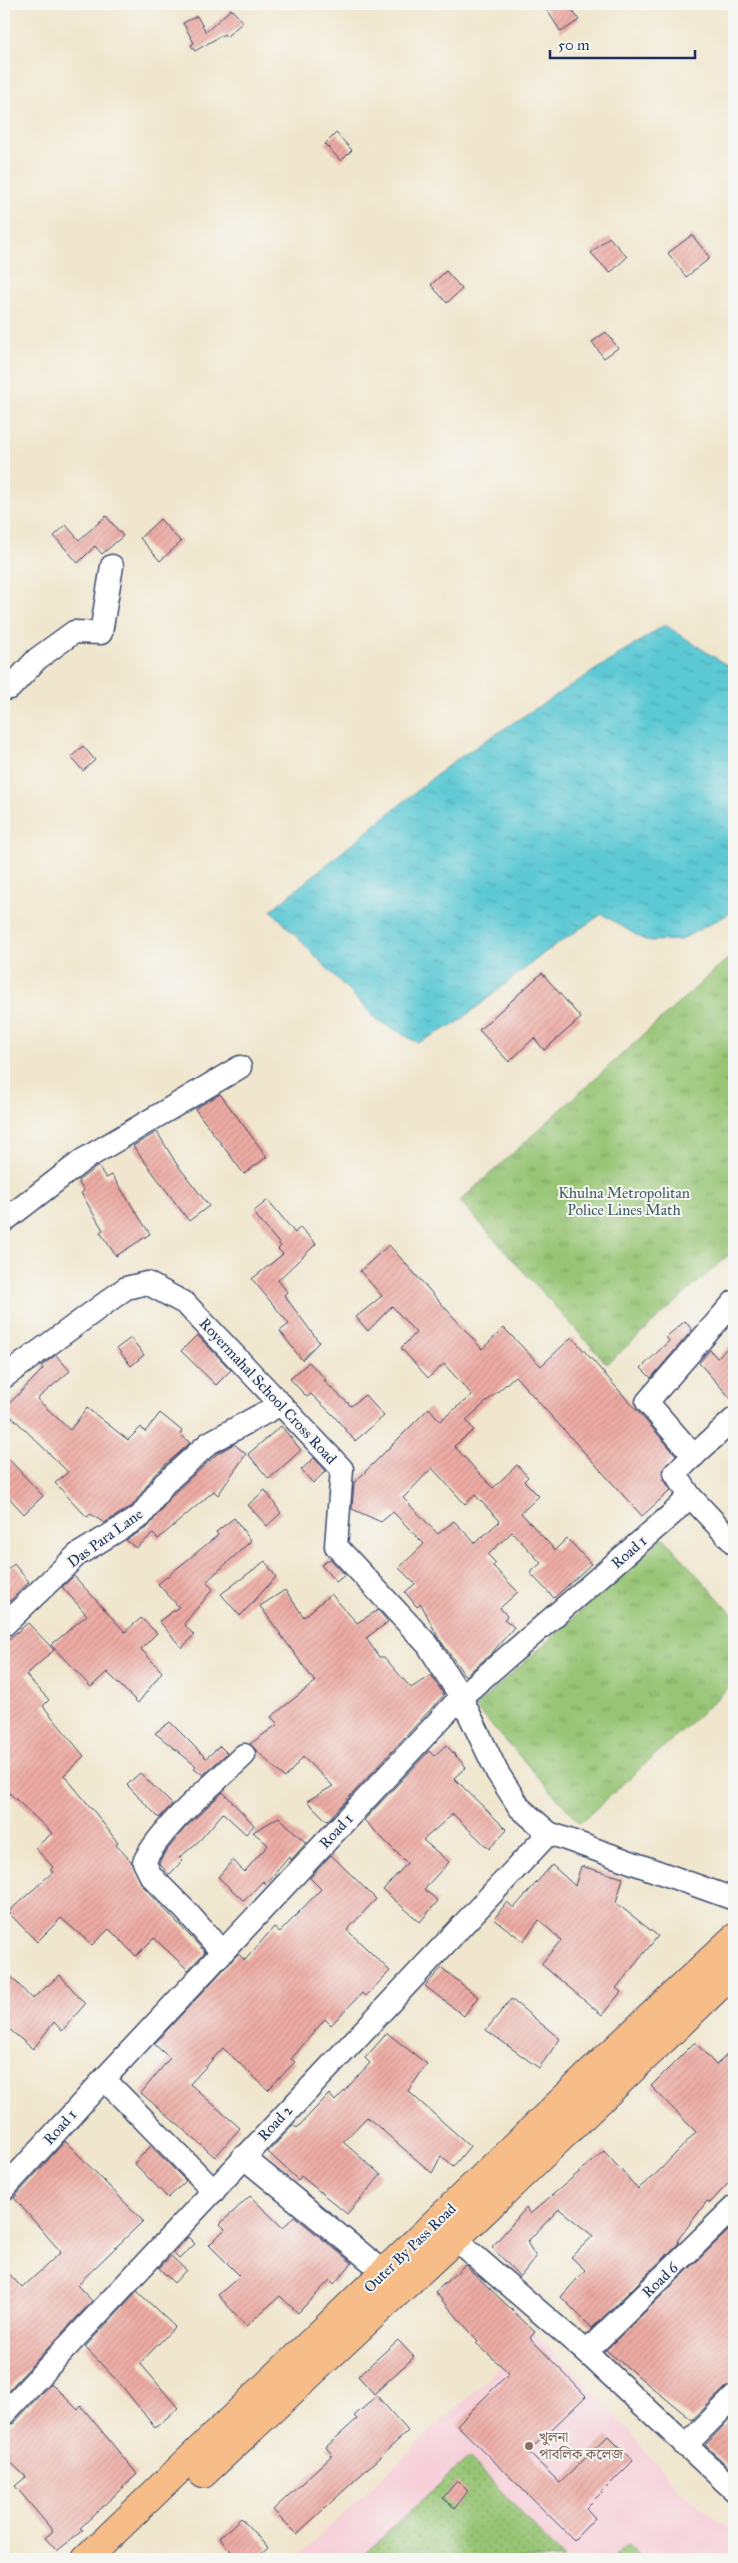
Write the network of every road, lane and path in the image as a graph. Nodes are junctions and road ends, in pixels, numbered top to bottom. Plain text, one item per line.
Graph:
1 (112, 566) dead end
2 (4, 689) edge
3 (240, 1067) dead end
4 (4, 1221) edge
5 (734, 1302) edge
6 (4, 1377) edge
7 (281, 1404) junction
8 (734, 1419) edge
9 (694, 1456) junction
10 (690, 1496) junction
11 (734, 1543) edge
12 (4, 1625) edge
13 (461, 1697) junction
14 (244, 1755) dead end
15 (549, 1833) junction
16 (734, 1899) edge
17 (734, 1938) edge
18 (222, 1952) junction
19 (734, 1972) edge
20 (104, 2078) junction
21 (243, 2157) junction
22 (4, 2189) edge
23 (214, 2191) junction
24 (734, 2208) edge
25 (455, 2239) junction
26 (384, 2272) junction
27 (586, 2352) junction
28 (734, 2397) edge
29 (4, 2414) edge
30 (685, 2446) junction
31 (734, 2490) edge
32 (86, 2559) edge
33 (113, 2559) edge

1 - 2 street
3 - 4 street
5 - 9 street
6 - 7 street, Royermahal School Cross Road
7 - 12 street, Das Para Lane
7 - 13 street, Royermahal School Cross Road
8 - 9 street
9 - 10 street
10 - 11 street
10 - 13 street, Road 1
13 - 15 street, Royermahal School Cross Road
13 - 18 street, Road 1
14 - 18 street
15 - 16 street
15 - 21 street, Road 2
17 - 26 main road, Outer By Pass Road
18 - 20 street, Road 1
19 - 25 main road, Outer By Pass Road
20 - 22 street, Road 1
20 - 23 street
21 - 23 street, Road 2
21 - 26 street
23 - 29 street, Road 2
24 - 27 street, Road 6
25 - 27 street
25 - 33 main road, Outer By Pass Road
26 - 32 main road, Outer By Pass Road
27 - 30 street
28 - 30 street
30 - 31 street

